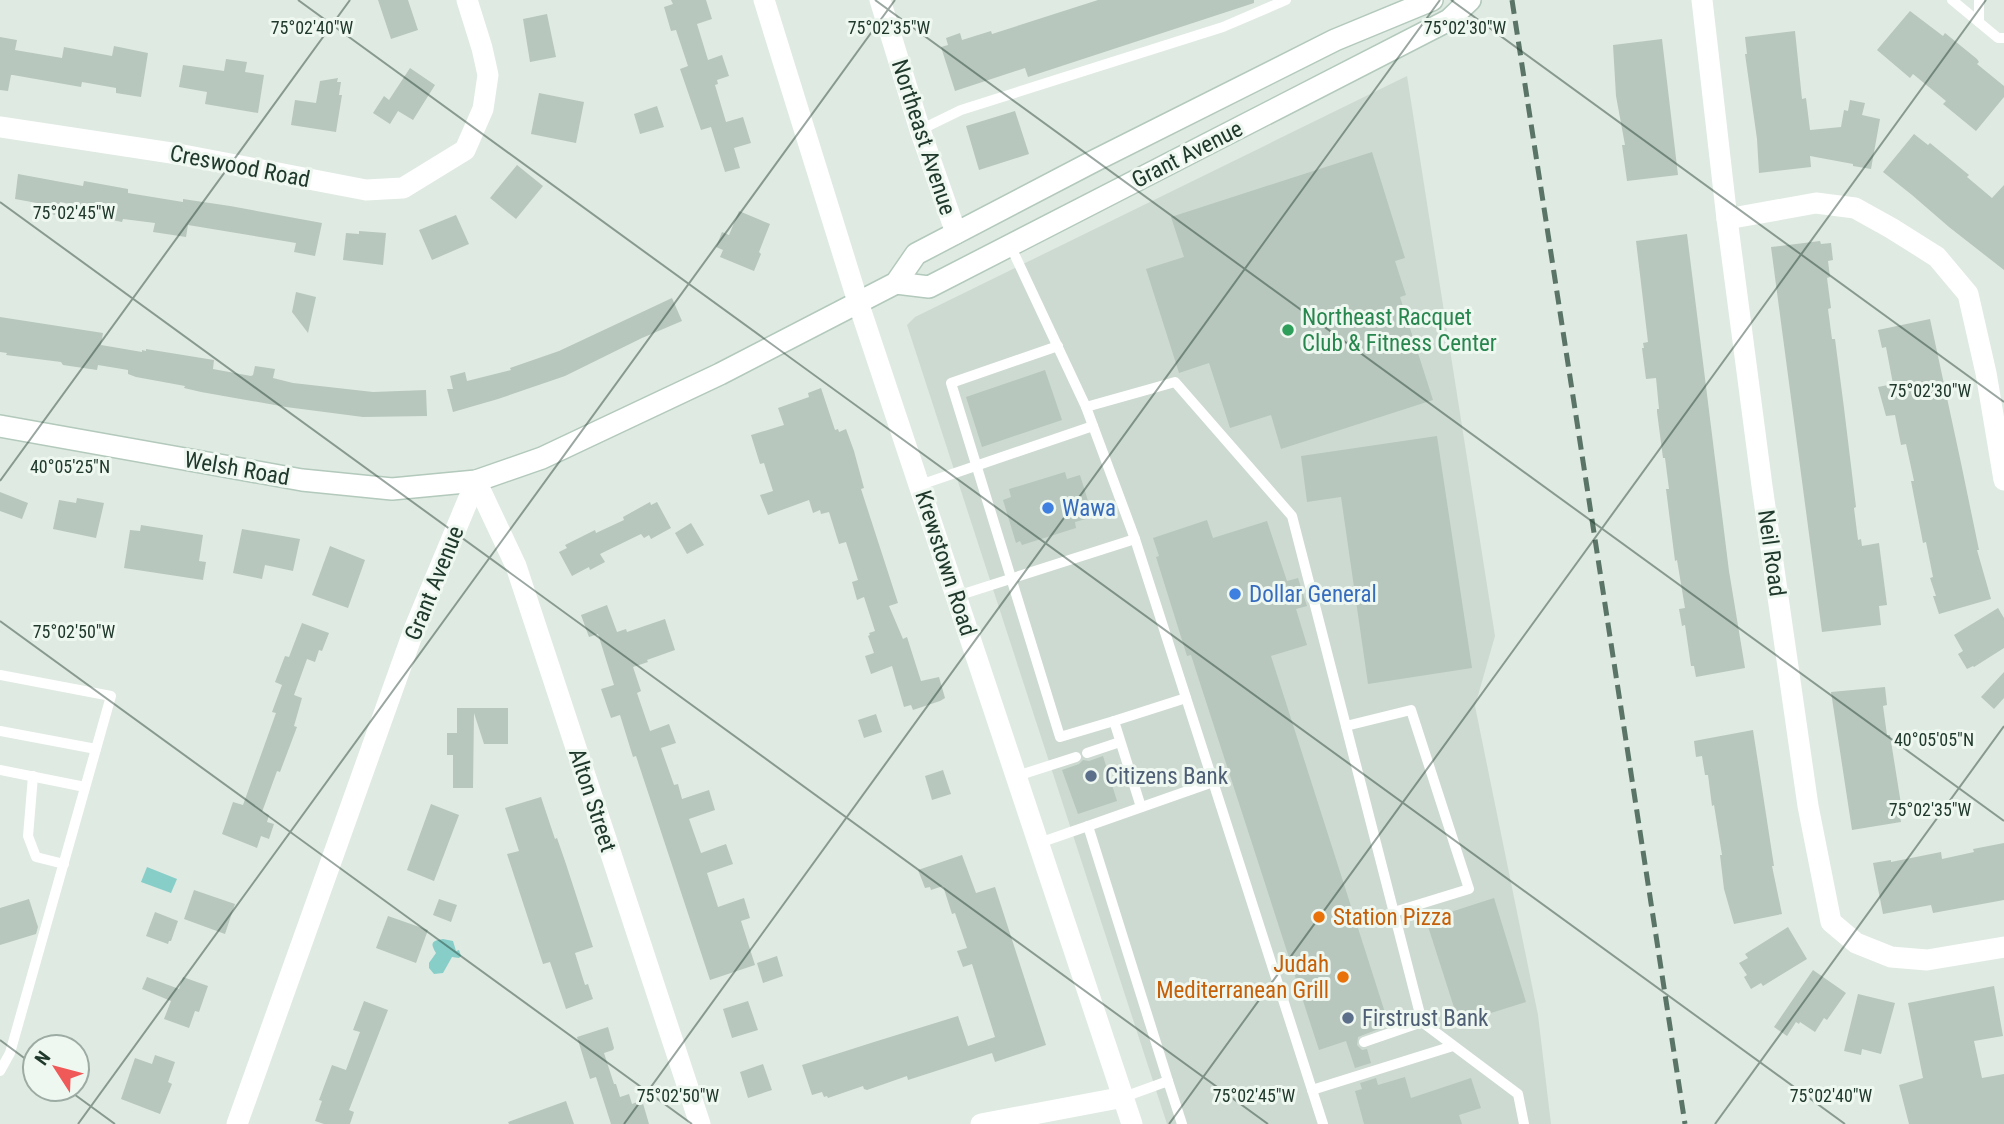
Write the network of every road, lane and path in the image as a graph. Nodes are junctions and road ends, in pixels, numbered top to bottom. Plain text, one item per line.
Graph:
1 (467, 0) edge
2 (764, 0) edge
3 (880, 0) edge
4 (1286, 0) edge
5 (1432, 0) edge
6 (1470, 0) edge
7 (1702, 0) edge
8 (1952, 0) edge
9 (1979, 0) edge
10 (1979, 22) junction
11 (2004, 37) edge
12 (0, 127) edge
13 (920, 130) junction
14 (1727, 219) junction
15 (956, 233) junction
16 (1010, 245) junction
17 (896, 283) junction
18 (858, 302) junction
19 (1058, 346) junction
20 (1086, 407) junction
21 (0, 426) edge
22 (1093, 426) junction
23 (977, 466) junction
24 (2004, 480) edge
25 (476, 481) junction
26 (920, 485) junction
27 (1135, 539) junction
28 (1010, 579) junction
29 (957, 596) junction
30 (0, 675) edge
31 (1186, 698) junction
32 (1114, 721) junction
33 (1346, 726) junction
34 (0, 731) edge
35 (1120, 742) junction
36 (96, 749) junction
37 (0, 769) edge
38 (33, 776) junction
39 (1017, 776) junction
40 (1213, 782) junction
41 (85, 787) junction
42 (1141, 807) junction
43 (1088, 826) junction
44 (1039, 843) junction
45 (64, 864) junction
46 (1394, 912) junction
47 (2004, 947) edge
48 (1422, 1022) junction
49 (1364, 1042) dead end
50 (1453, 1046) junction
51 (0, 1071) edge
52 (1168, 1081) junction
53 (1312, 1090) junction
54 (1124, 1097) junction
55 (990, 1123) edge
56 (237, 1124) edge
57 (700, 1124) edge
58 (1132, 1124) edge
59 (1182, 1124) edge
60 (1323, 1124) edge
61 (1524, 1124) edge

1 - 12 street, Creswood Road
2 - 18 street, Krewstown Road
3 - 13 street, Northeast Avenue
4 - 13 lane
5 - 15 street, Grant Avenue
6 - 16 street, Grant Avenue
7 - 14 street, Neil Road
8 - 10 lane
9 - 10 lane
10 - 11 lane
13 - 15 street, Northeast Avenue
14 - 24 street
14 - 47 street, Neil Road
15 - 17 street, Grant Avenue
16 - 17 street, Grant Avenue
16 - 19 lane
17 - 18 street, Grant Avenue
18 - 25 street, Grant Avenue
18 - 26 street, Krewstown Road
19 - 20 lane
19 - 23 lane
20 - 22 lane
20 - 33 lane
21 - 25 street, Welsh Road
22 - 23 lane
22 - 27 lane
23 - 26 lane
23 - 28 lane
25 - 56 street, Grant Avenue
25 - 57 street, Alton Street
26 - 29 street, Krewstown Road
27 - 28 lane
27 - 31 lane
28 - 29 lane
28 - 32 lane
29 - 39 street, Krewstown Road
30 - 36 lane
31 - 32 lane
31 - 40 lane
32 - 35 lane
33 - 46 lane
33 - 46 lane
34 - 36 lane
35 - 39 lane
35 - 42 lane
36 - 41 lane
37 - 38 lane
38 - 41 lane
38 - 45 lane
39 - 44 street, Krewstown Road
40 - 42 lane
40 - 53 lane
41 - 45 lane
42 - 43 lane
43 - 44 lane
43 - 52 lane
44 - 54 street, Krewstown Road
45 - 51 lane
46 - 48 lane
48 - 49 lane
48 - 50 lane
50 - 53 lane
50 - 61 lane
52 - 54 lane
52 - 59 lane
53 - 60 lane
54 - 55 street
54 - 58 street, Krewstown Road

